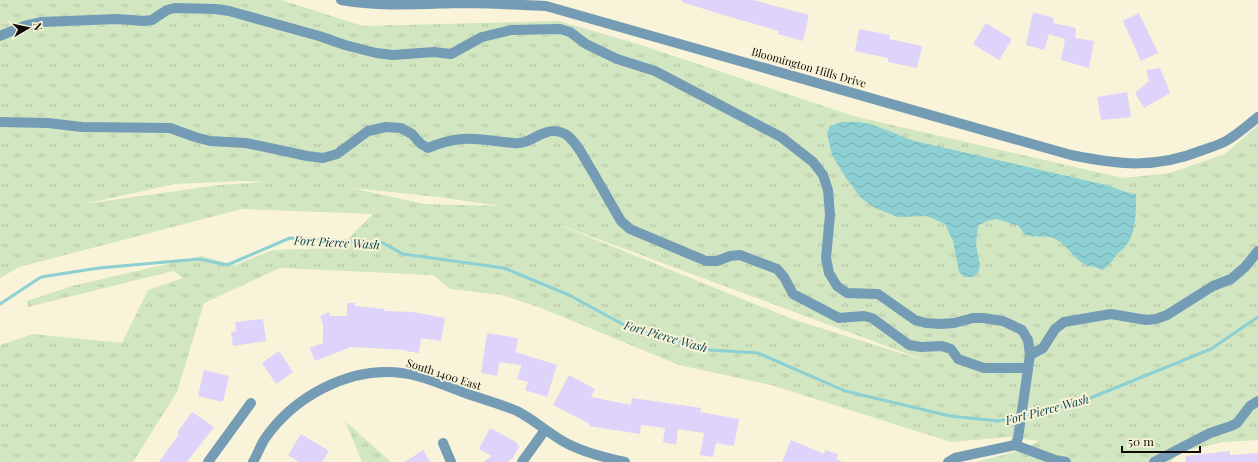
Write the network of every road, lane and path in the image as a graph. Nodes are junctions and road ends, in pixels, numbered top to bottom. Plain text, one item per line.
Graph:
1 (341, 0) edge
2 (547, 3) edge
3 (0, 36) edge
4 (1258, 117) edge
5 (0, 122) edge
6 (1258, 251) edge
7 (1030, 355) junction
8 (1028, 368) junction
9 (1258, 401) edge
10 (251, 403) dead end
11 (546, 430) junction
12 (1016, 442) junction
13 (443, 444) dead end
14 (606, 460) edge
15 (208, 462) edge
16 (254, 462) edge
17 (451, 462) edge
18 (522, 462) edge
19 (625, 462) edge
20 (948, 462) edge
21 (1066, 462) edge
22 (1154, 462) edge

1 - 2 street, Bloomington Hills Drive
2 - 4 street, Bloomington Hills Drive
3 - 7 street
5 - 8 street
6 - 7 street
7 - 8 street
8 - 12 street
9 - 22 street
10 - 15 street
11 - 14 street, South 1400 East
11 - 16 street, South 1400 East
11 - 18 street
12 - 20 street
12 - 21 street
13 - 17 street
14 - 19 street, South 1400 East

